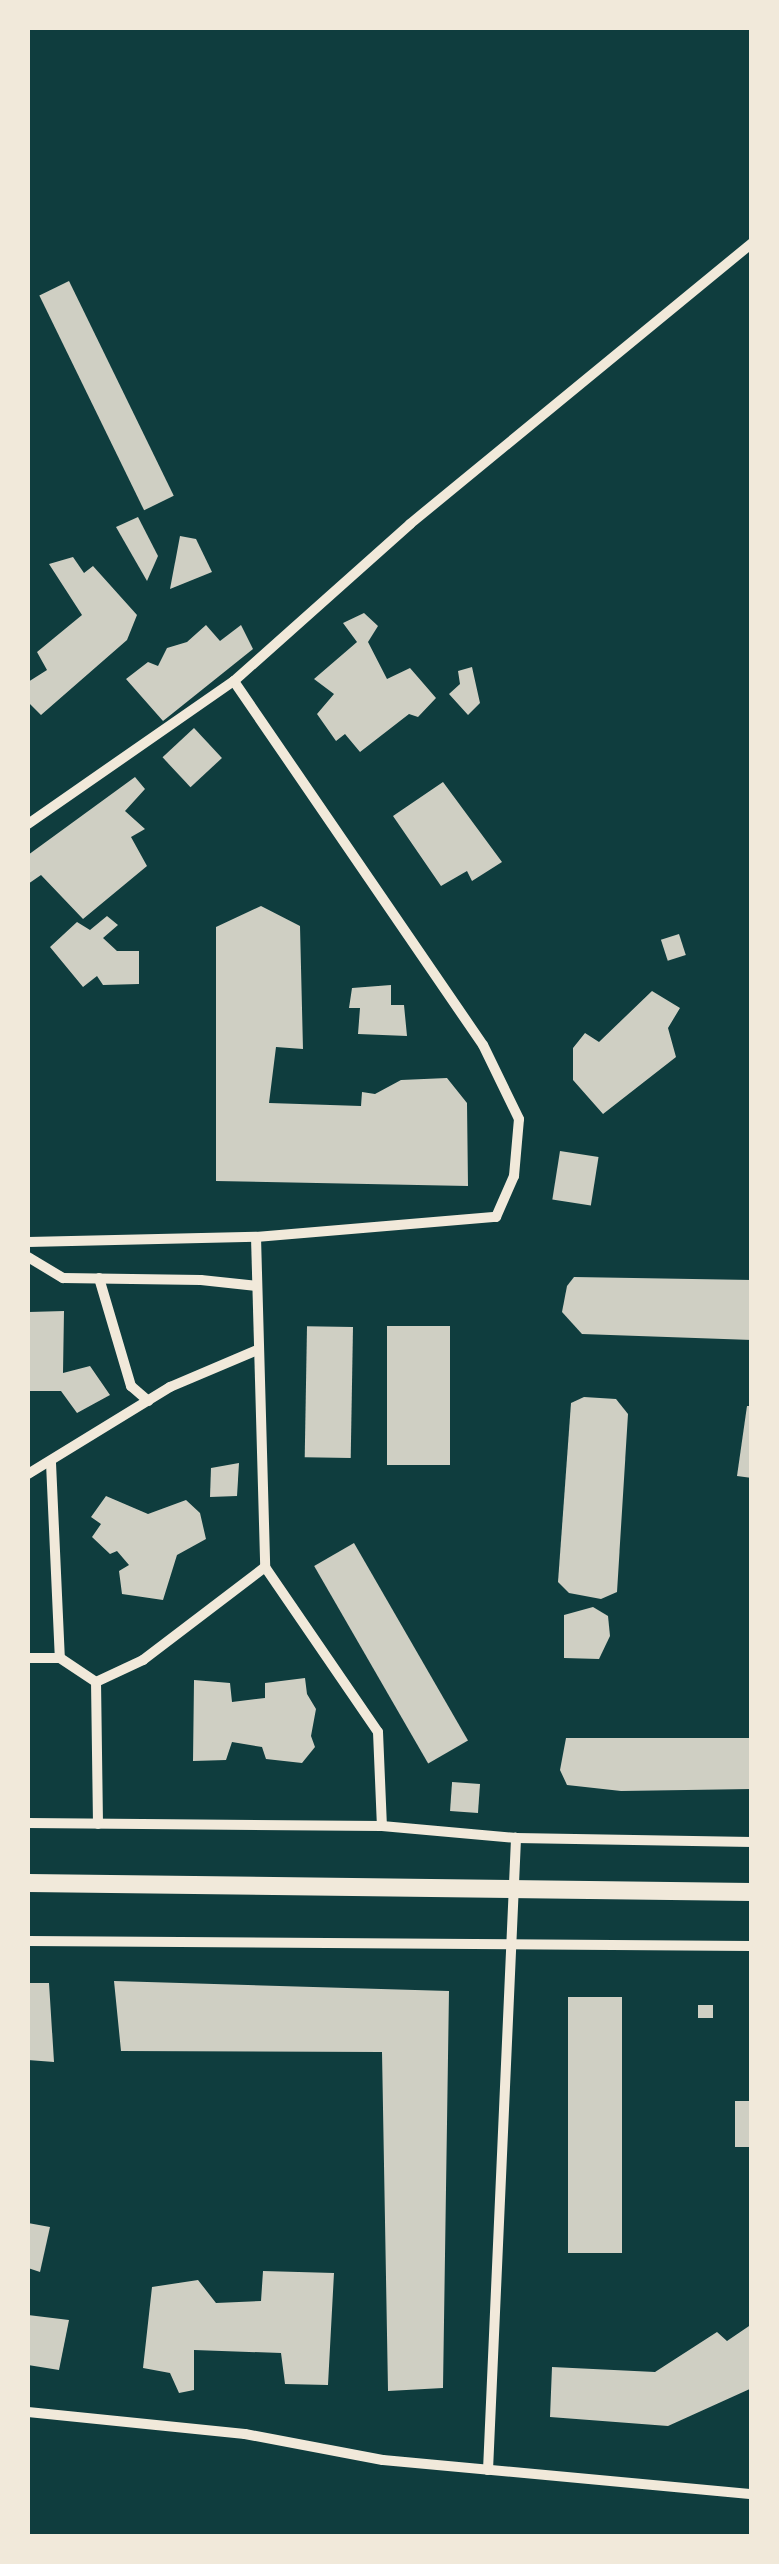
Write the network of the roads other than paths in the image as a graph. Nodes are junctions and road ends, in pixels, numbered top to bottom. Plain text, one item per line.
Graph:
1 (752, 243) edge
2 (234, 681) junction
3 (28, 824) edge
4 (256, 1237) junction
5 (28, 1242) edge
6 (28, 1257) edge
7 (98, 1278) junction
8 (257, 1286) junction
9 (257, 1350) junction
10 (148, 1400) junction
11 (51, 1462) junction
12 (28, 1474) edge
13 (265, 1566) junction
14 (28, 1658) edge
15 (60, 1658) junction
16 (96, 1682) junction
17 (28, 1823) edge
18 (98, 1824) junction
19 (382, 1826) junction
20 (516, 1838) junction
21 (752, 1842) edge
22 (28, 1883) edge
23 (514, 1889) junction
24 (752, 1892) edge
25 (28, 1941) edge
26 (512, 1942) junction
27 (752, 1946) edge
28 (28, 2412) edge
29 (488, 2470) junction
30 (752, 2494) edge

1 - 2 street
2 - 3 street
2 - 4 street
4 - 5 street
4 - 8 street
6 - 7 street
7 - 8 street
7 - 10 street
8 - 9 street
9 - 10 street
9 - 13 street
10 - 11 street
11 - 12 street
11 - 15 street
13 - 16 street
13 - 19 street
14 - 15 street
15 - 16 street
16 - 18 street
17 - 18 street
18 - 19 street
19 - 20 street
20 - 21 street
20 - 23 street
22 - 23 street
23 - 24 street
23 - 26 street
25 - 26 street
26 - 27 street
26 - 29 street
28 - 29 street
29 - 30 street

